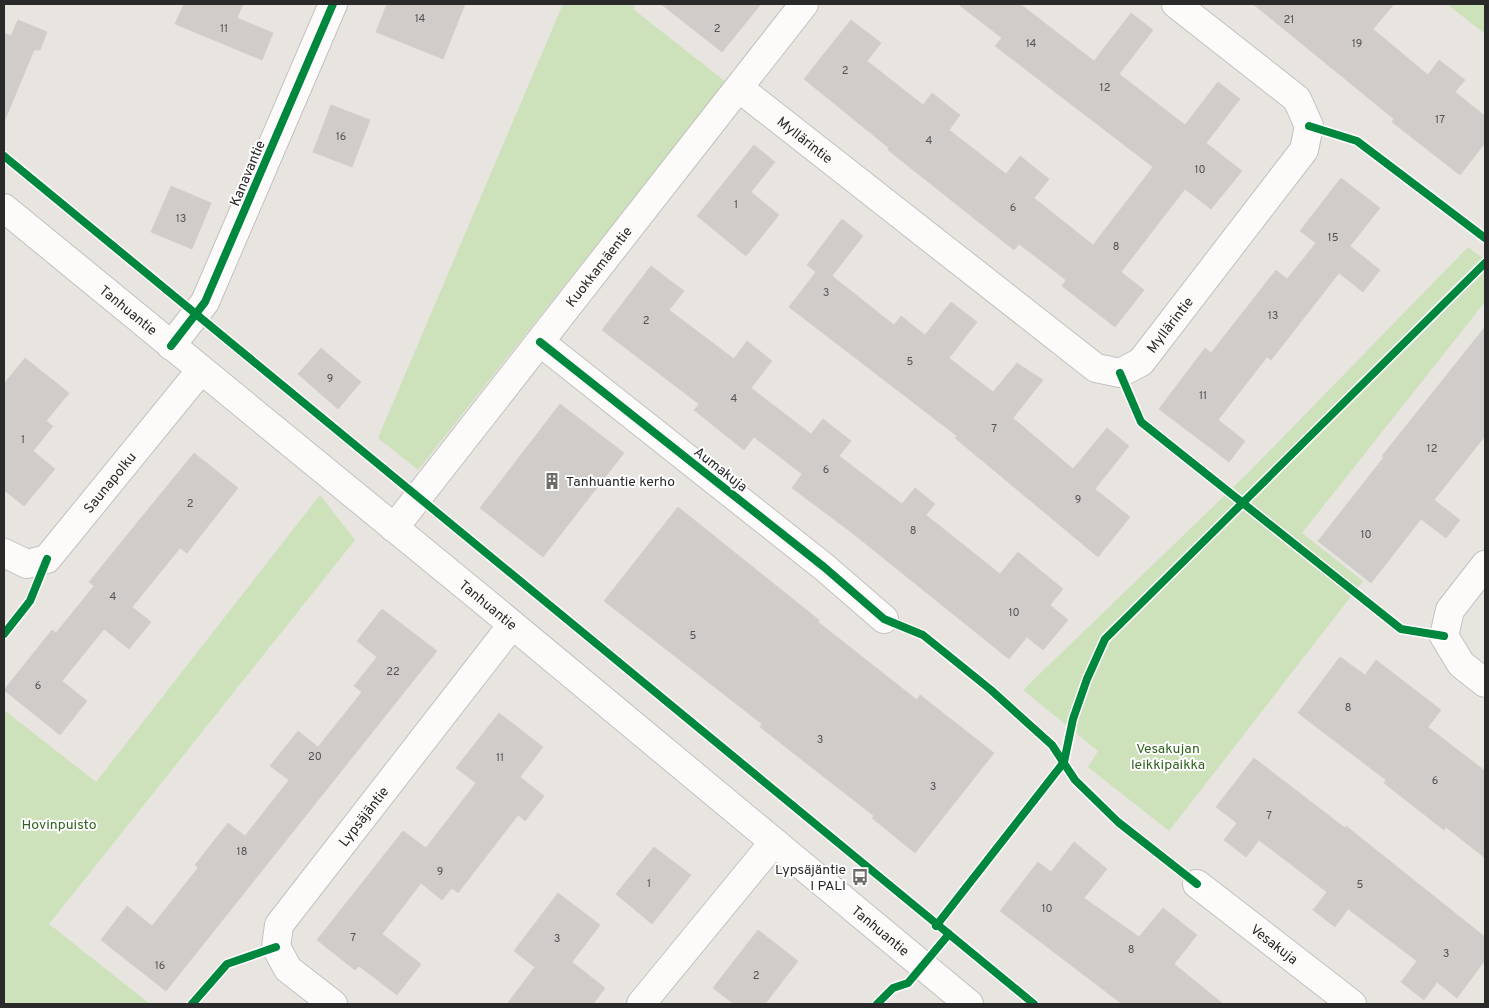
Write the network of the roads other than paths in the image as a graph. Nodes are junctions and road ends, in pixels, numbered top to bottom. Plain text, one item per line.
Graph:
1 (333, 4) edge
2 (804, 4) edge
3 (1176, 4) edge
4 (739, 88) junction
5 (4, 208) edge
6 (540, 342) junction
7 (171, 346) junction
8 (202, 370) junction
9 (394, 528) junction
10 (4, 553) edge
11 (1485, 565) edge
12 (884, 620) dead end
13 (512, 625) junction
14 (1485, 683) edge
15 (774, 842) junction
16 (1197, 884) dead end
17 (333, 1004) edge
18 (641, 1004) edge
19 (969, 1004) edge
20 (1352, 1004) edge

1 - 7 street, Kanavantie
2 - 4 street, Kuokkamäentie
3 - 4 street, Myllärintie
4 - 6 street, Kuokkamäentie
5 - 7 street, Tanhuantie
6 - 9 street, Kuokkamäentie
6 - 12 street, Aumakuja
7 - 8 street, Tanhuantie
8 - 9 street, Tanhuantie
8 - 10 street, Saunapolku
9 - 13 street, Tanhuantie
11 - 14 street
13 - 15 street, Tanhuantie
13 - 17 street, Lypsäjäntie
15 - 18 street
15 - 19 street, Tanhuantie
16 - 20 street, Vesakuja

